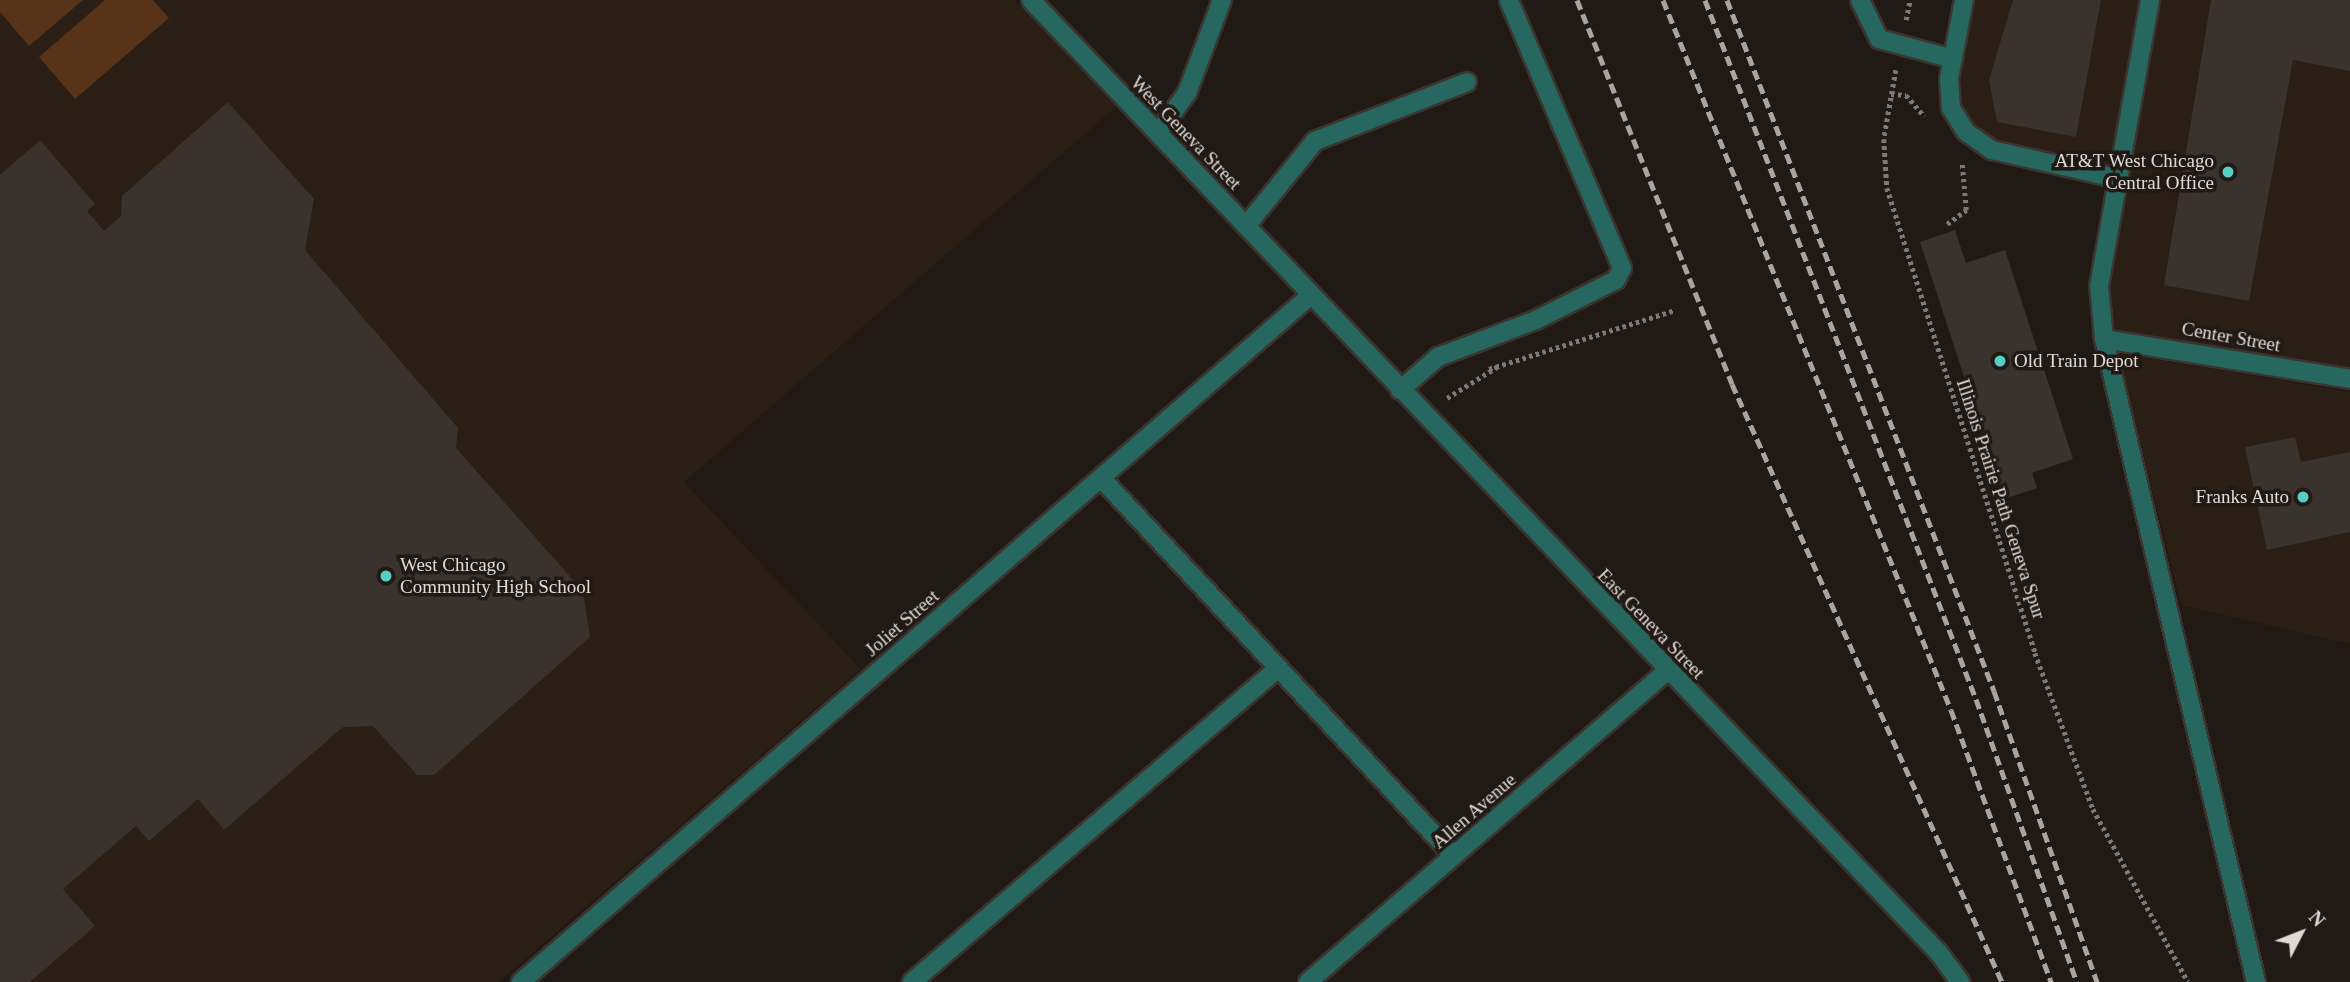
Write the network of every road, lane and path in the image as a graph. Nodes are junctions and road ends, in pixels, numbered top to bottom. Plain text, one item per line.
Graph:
1 (1031, 0) edge
2 (1222, 0) edge
3 (1509, 0) edge
4 (1860, 0) edge
5 (1910, 0) edge
6 (1964, 0) edge
7 (2150, 0) edge
8 (1901, 46) junction
9 (1953, 60) junction
10 (1467, 82) dead end
11 (1891, 94) junction
12 (1930, 128) dead end
13 (1158, 133) junction
14 (1958, 158) dead end
15 (2120, 179) junction
16 (1947, 224) dead end
17 (1246, 226) junction
18 (1311, 295) junction
19 (1675, 310) dead end
20 (2104, 339) junction
21 (1497, 367) junction
22 (2350, 379) edge
23 (1401, 390) junction
24 (1423, 413) junction
25 (1101, 478) junction
26 (1278, 668) junction
27 (1667, 671) junction
28 (1454, 856) junction
29 (524, 981) edge
30 (912, 982) edge
31 (1308, 982) edge
32 (1959, 982) edge
33 (2188, 982) edge
34 (2256, 982) edge

1 - 13 street, West Geneva Street
2 - 13 street
3 - 23 street
4 - 8 street
5 - 8 path, Illinois Prairie Path Geneva Spur
6 - 9 street
7 - 15 street
8 - 9 street
8 - 11 path, Illinois Prairie Path Geneva Spur
9 - 15 street
10 - 17 street
11 - 12 path
11 - 33 path, Illinois Prairie Path Geneva Spur
13 - 17 street, West Geneva Street
14 - 16 path
15 - 20 street
17 - 18 street, West Geneva Street
18 - 23 street, East Geneva Street
18 - 25 street, Joliet Street
19 - 21 path
20 - 22 street, Center Street
20 - 34 street
21 - 24 path
21 - 24 path
23 - 24 street, East Geneva Street
24 - 27 street, East Geneva Street
25 - 26 street
25 - 29 street, Joliet Street
26 - 28 street
26 - 30 street
27 - 28 street, Allen Avenue
27 - 32 street, East Geneva Street
28 - 31 street, Allen Avenue

